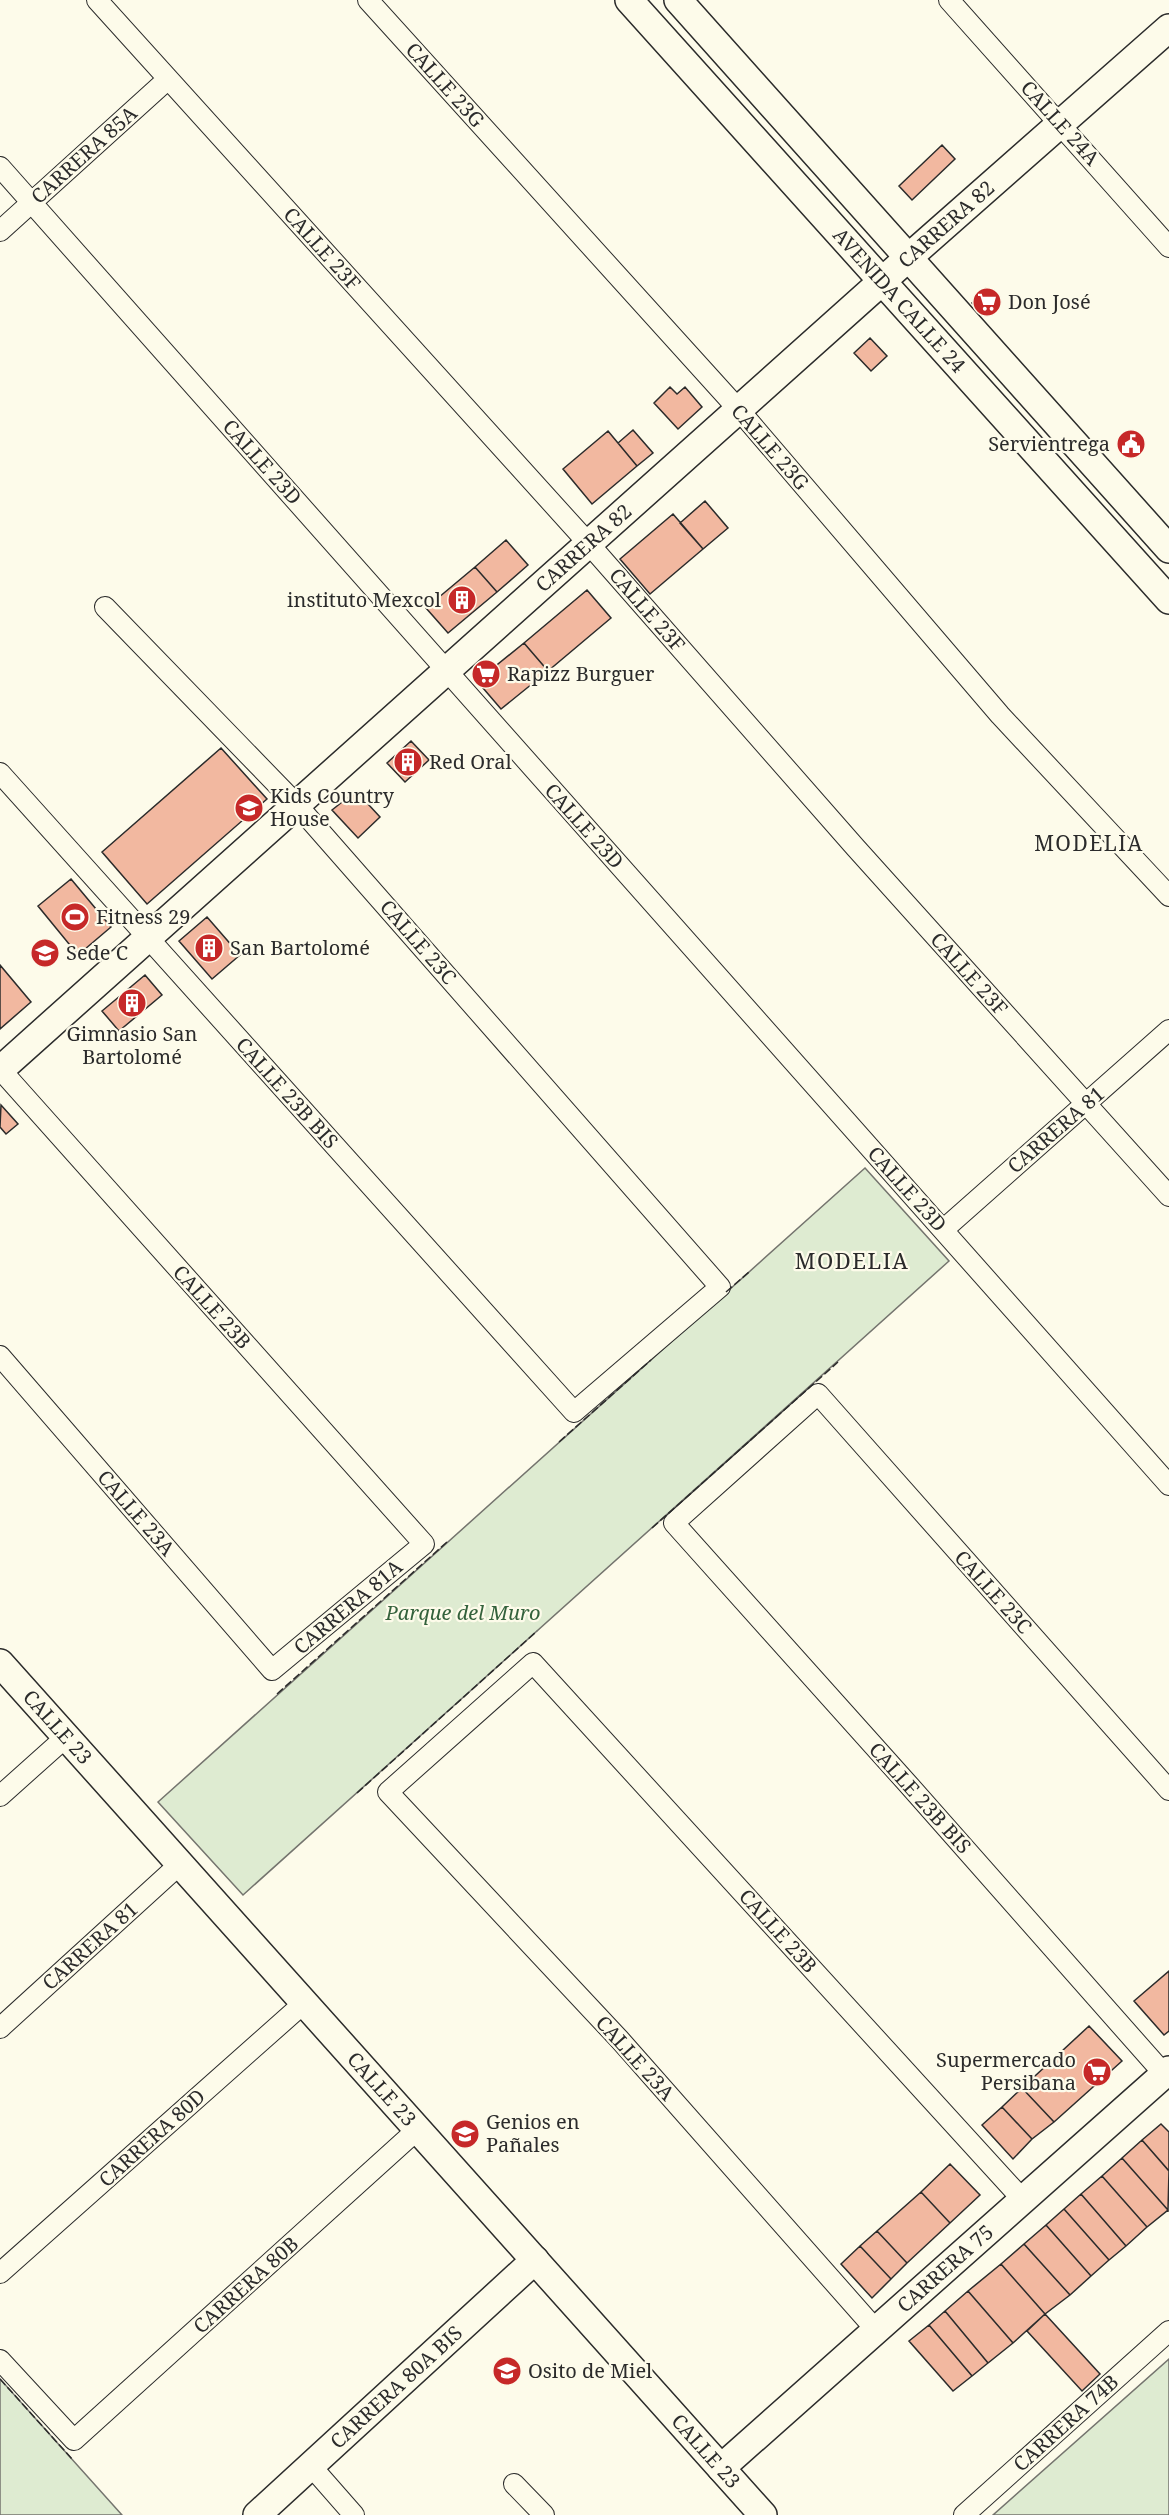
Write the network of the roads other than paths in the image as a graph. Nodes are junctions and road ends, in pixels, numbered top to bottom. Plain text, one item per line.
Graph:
1 (97, 0) edge
2 (368, 0) edge
3 (629, 0) edge
4 (678, 0) edge
5 (949, 0) edge
6 (1169, 28) edge
7 (168, 79) junction
8 (1060, 123) junction
9 (0, 167) edge
10 (31, 202) junction
11 (0, 231) edge
12 (1169, 248) edge
13 (908, 258) junction
14 (883, 281) junction
15 (739, 410) junction
16 (589, 544) junction
17 (1169, 549) edge
18 (1169, 600) edge
19 (105, 607) dead end
20 (447, 671) junction
21 (0, 773) edge
22 (297, 805) junction
23 (1169, 896) edge
24 (147, 939) junction
25 (1169, 1030) edge
26 (0, 1070) edge
27 (1085, 1105) junction
28 (1169, 1196) edge
29 (943, 1230) junction
30 (0, 1356) edge
31 (574, 1412) joint
32 (1169, 1485) edge
33 (674, 1523) joint
34 (424, 1544) joint
35 (0, 1663) edge
36 (272, 1670) joint
37 (66, 1737) junction
38 (1169, 1790) edge
39 (388, 1792) joint
40 (0, 1796) edge
41 (180, 1864) junction
42 (304, 2003) junction
43 (0, 2028) edge
44 (1167, 2072) edge
45 (418, 2129) junction
46 (1023, 2200) junction
47 (535, 2260) junction
48 (0, 2273) edge
49 (876, 2330) junction
50 (1169, 2331) edge
51 (0, 2360) edge
52 (311, 2466) junction
53 (722, 2468) junction
54 (514, 2484) dead end
55 (257, 2515) edge
56 (354, 2515) edge
57 (544, 2515) edge
58 (763, 2515) edge
59 (964, 2515) edge

1 - 7 street, CALLE 23F
2 - 15 street, CALLE 23G
3 - 14 street, AVENIDA CALLE 24
4 - 13 street, AVENIDA CALLE 24
5 - 8 street, CALLE 24A
6 - 8 street, CARRERA 82
7 - 10 street, CARRERA 85A
7 - 16 street, CALLE 23F
8 - 12 street, CALLE 24A
8 - 13 street, CARRERA 82
9 - 10 street, CALLE 23D
10 - 11 street, CARRERA 85A
10 - 20 street, CALLE 23D
13 - 14 street, CARRERA 82
13 - 17 street, AVENIDA CALLE 24
14 - 15 street, CARRERA 82
14 - 18 street, AVENIDA CALLE 24
15 - 16 street, CARRERA 82
15 - 23 street, CALLE 23G
16 - 20 street, CARRERA 82
16 - 27 street, CALLE 23F
19 - 22 street, CALLE 23C
20 - 22 street, CARRERA 82
20 - 29 street, CALLE 23D
21 - 24 street, CALLE 23B BIS
22 - 24 street, CARRERA 82
22 - 31 street, CALLE 23C
24 - 26 street, CARRERA 82
24 - 31 street, CALLE 23B BIS
25 - 27 street, CARRERA 81
26 - 34 street, CALLE 23B
27 - 28 street, CALLE 23F
27 - 29 street, CARRERA 81
29 - 32 street, CALLE 23D
30 - 36 street, CALLE 23A
33 - 38 street, CALLE 23C
33 - 44 street, CALLE 23B BIS
34 - 36 street, CARRERA 81A
35 - 37 street, CALLE 23
37 - 40 street
37 - 41 street, CALLE 23
39 - 46 street, CALLE 23B
39 - 49 street, CALLE 23A
41 - 42 street, CALLE 23
41 - 43 street, CARRERA 81
42 - 45 street, CALLE 23
42 - 48 street, CARRERA 80D
44 - 46 street, CARRERA 75
45 - 47 street, CALLE 23
45 - 51 street, CARRERA 80B
46 - 49 street, CARRERA 75
47 - 52 street, CARRERA 80A BIS
47 - 53 street, CALLE 23
49 - 53 street, CARRERA 75
50 - 59 street, CARRERA 74B
52 - 55 street, CARRERA 80A BIS
52 - 56 street
53 - 58 street, CALLE 23
54 - 57 street

